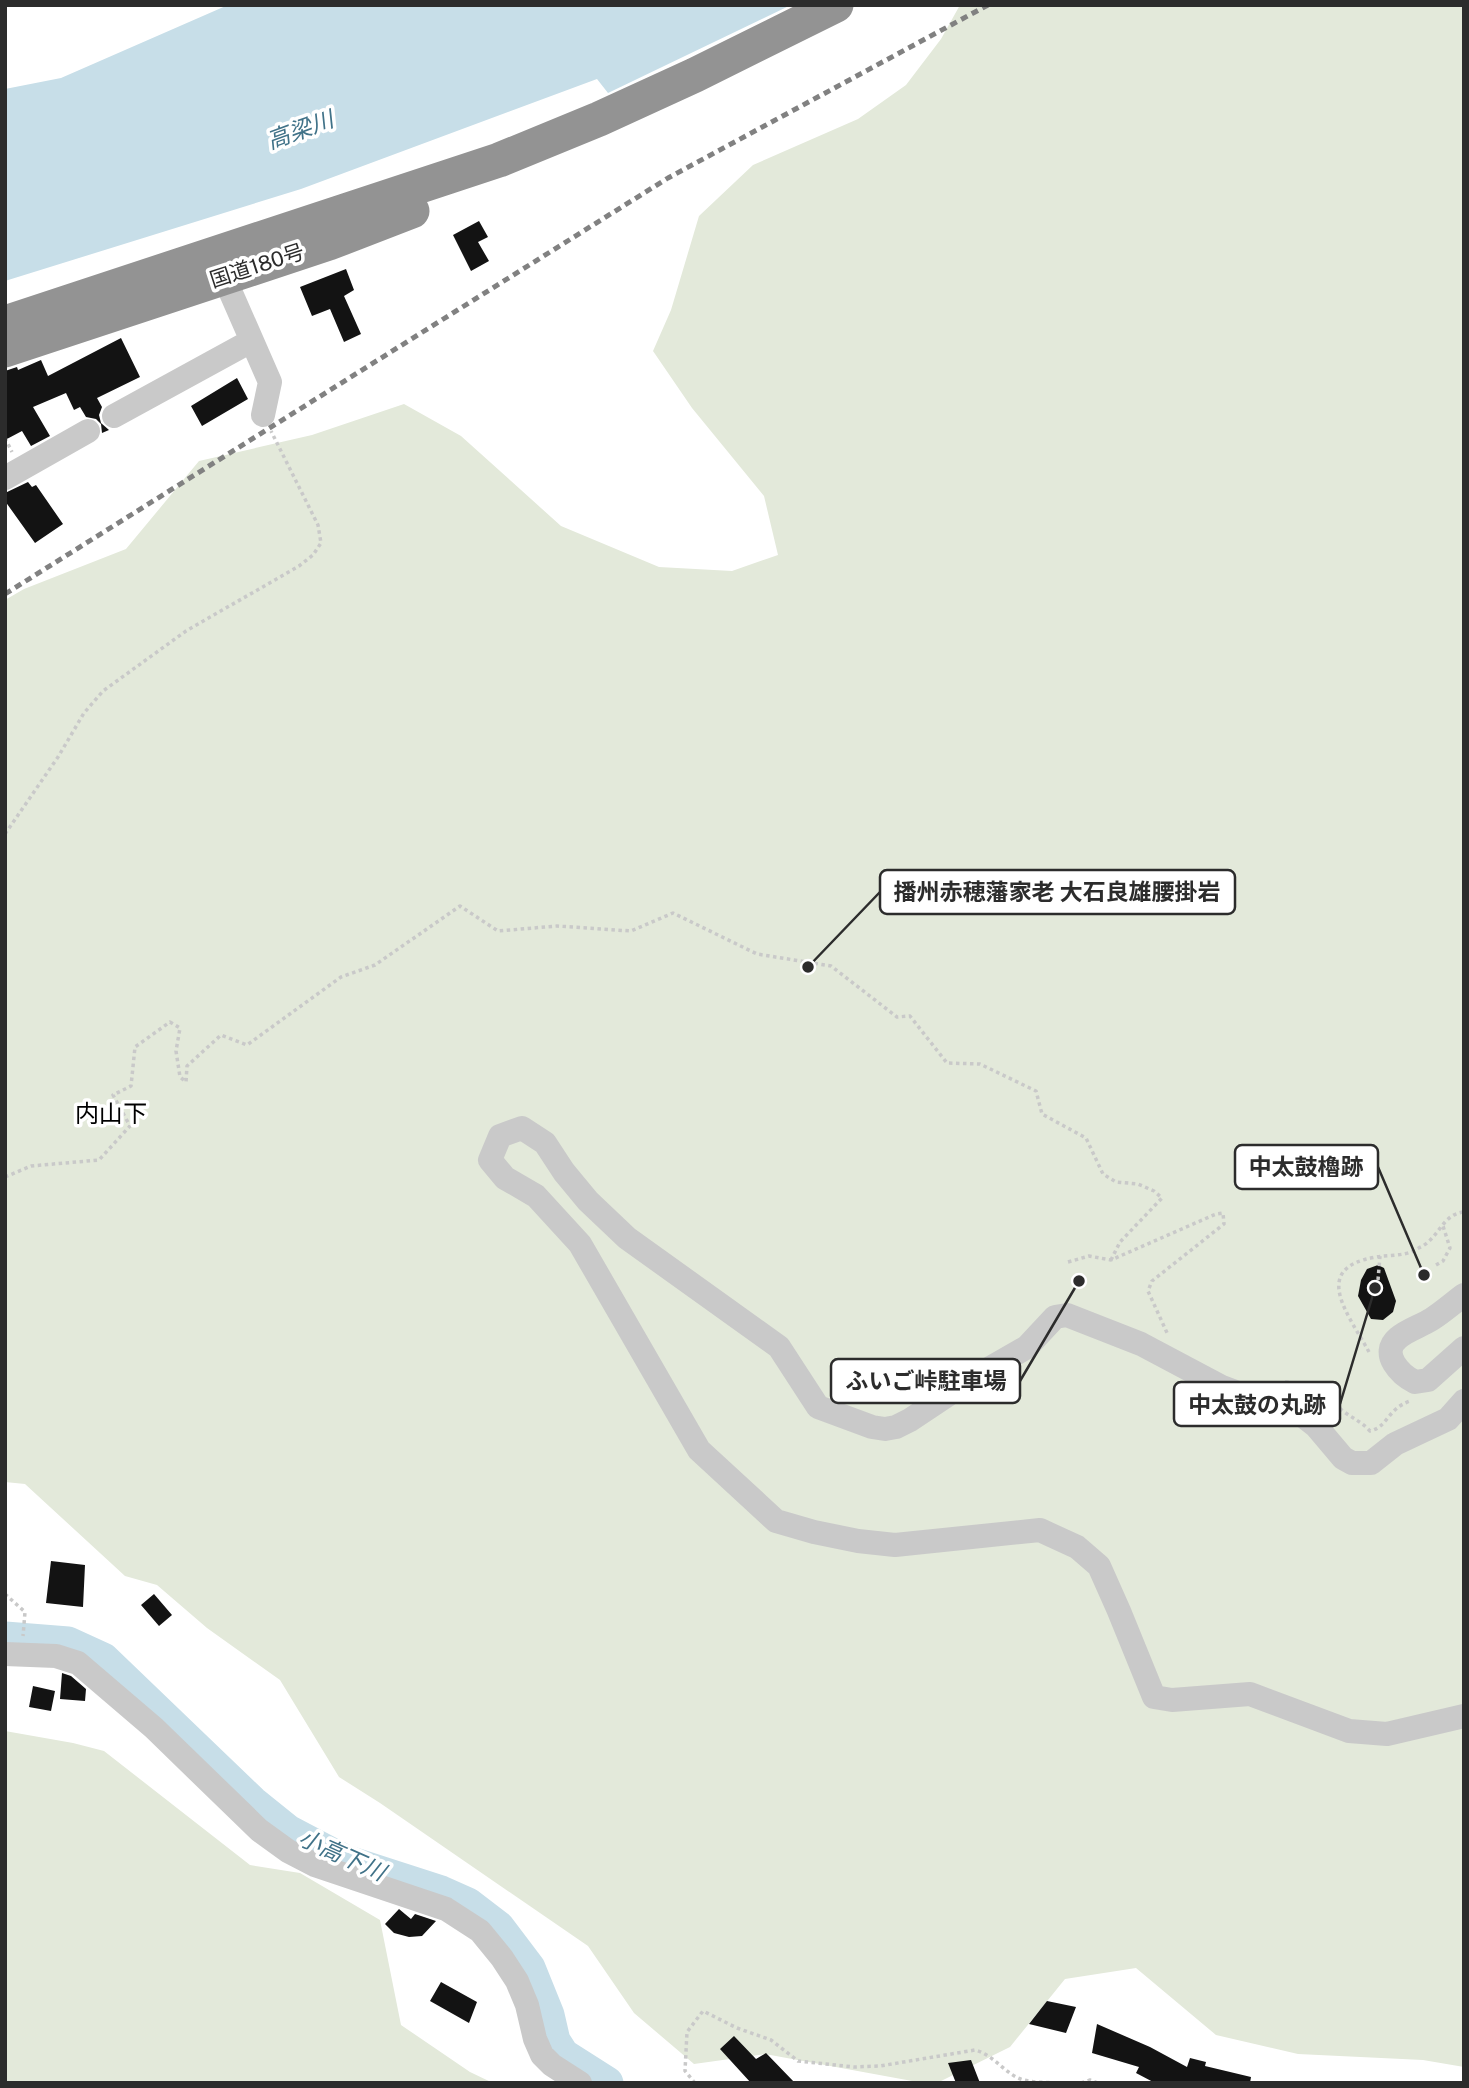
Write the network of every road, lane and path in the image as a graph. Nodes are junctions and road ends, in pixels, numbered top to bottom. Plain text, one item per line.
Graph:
1 (836, 5) edge
2 (499, 160) junction
3 (224, 277) junction
4 (5, 323) edge
5 (251, 341) junction
6 (5, 350) edge
7 (263, 415) joint
8 (114, 416) dead end
9 (88, 431) dead end
10 (5, 478) edge
11 (5, 834) edge
12 (5, 1177) edge
13 (1464, 1212) edge
14 (1443, 1225) junction
15 (1380, 1256) junction
16 (1111, 1261) junction
17 (1068, 1262) dead end
18 (1436, 1265) dead end
19 (1378, 1280) dead end
20 (1464, 1295) edge
21 (1172, 1342) dead end
22 (1464, 1348) edge
23 (1370, 1353) dead end
24 (1277, 1381) dead end
25 (1409, 1397) dead end
26 (1464, 1401) edge
27 (5, 1594) edge
28 (26, 1617) dead end
29 (5, 1654) edge
30 (1464, 1716) edge
31 (580, 2083) edge
32 (695, 2083) edge
33 (1057, 2083) edge
34 (1081, 2083) edge
35 (1098, 2083) edge

1 - 2 highway, 国道180号
2 - 3 highway, 国道180号
2 - 4 highway, 国道180号
3 - 5 street
3 - 6 highway, 国道180号
5 - 7 street
5 - 8 street
7 - 11 path
9 - 10 street
12 - 16 path
13 - 14 path
14 - 15 path
14 - 18 path
15 - 19 path
15 - 23 path
16 - 17 path
16 - 21 path
20 - 22 street
24 - 25 path
26 - 30 street
27 - 28 path
29 - 31 street
32 - 33 path
34 - 35 path

